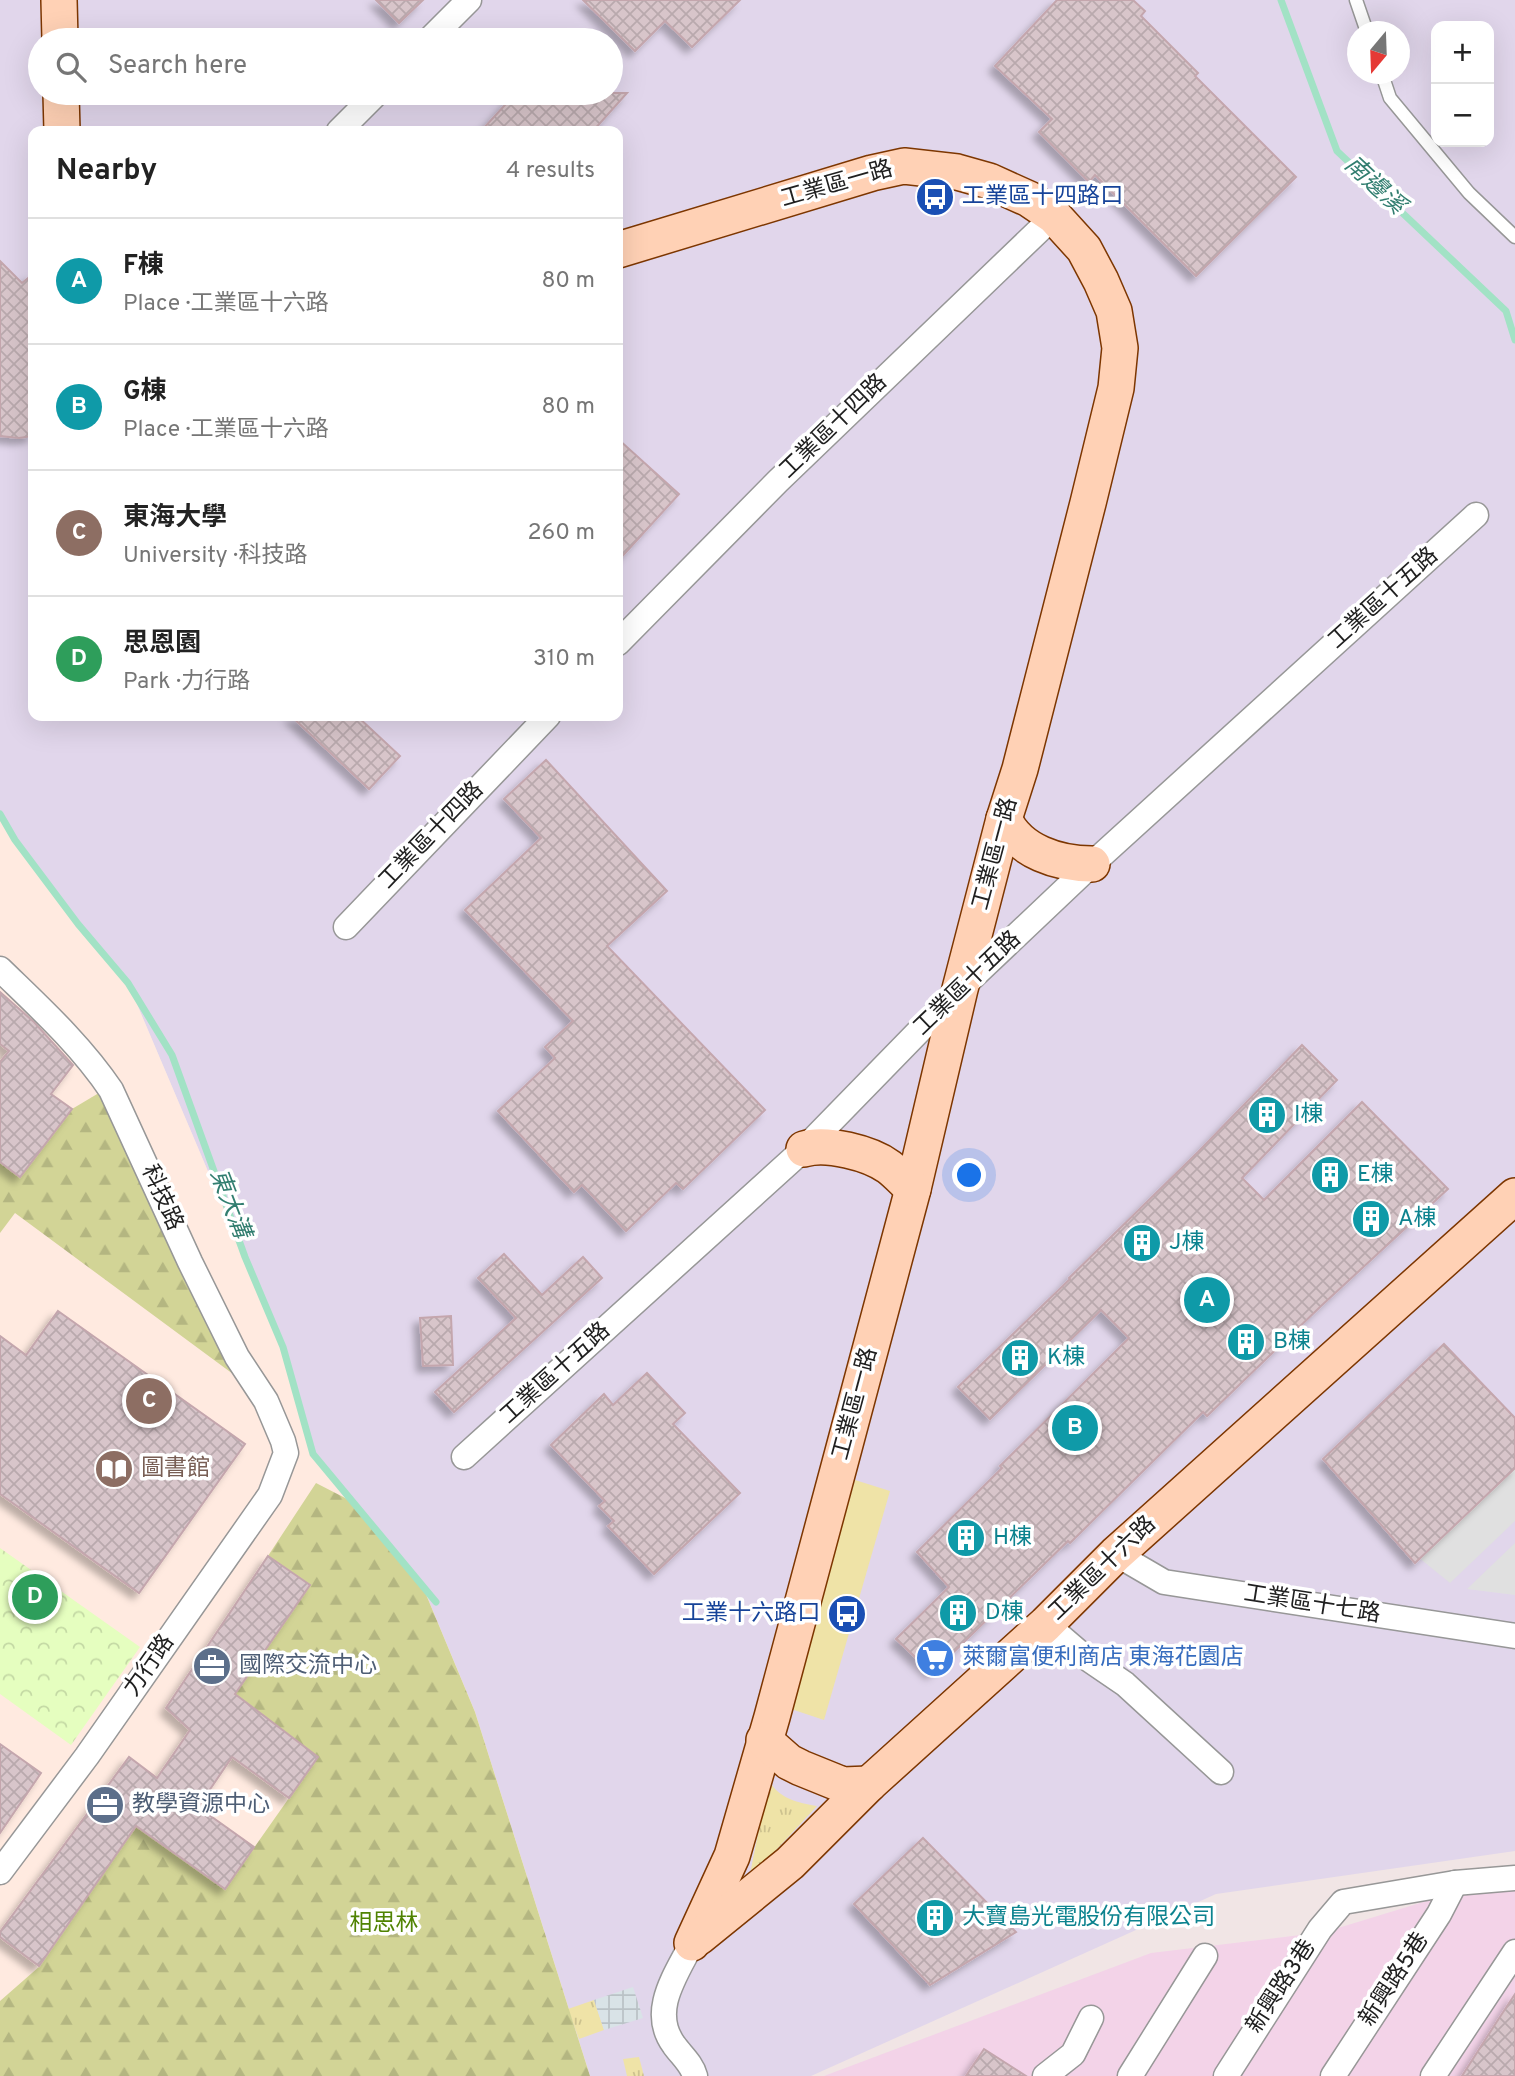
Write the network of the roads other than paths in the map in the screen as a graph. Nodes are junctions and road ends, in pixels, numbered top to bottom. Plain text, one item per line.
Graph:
1 (60, 0) edge
2 (469, 0) edge
3 (1356, 0) edge
4 (1363, 21) edge
5 (60, 28) edge
6 (441, 28) edge
7 (1385, 84) edge
8 (61, 105) edge
9 (365, 105) edge
10 (62, 126) edge
11 (344, 126) edge
12 (1054, 216) junction
13 (1515, 237) edge
14 (623, 248) edge
15 (1476, 515) dead end
16 (623, 638) edge
17 (543, 721) edge
18 (1004, 819) junction
19 (1092, 864) junction
20 (345, 927) dead end
21 (0, 969) edge
22 (960, 989) junction
23 (804, 1149) junction
24 (914, 1189) junction
25 (1515, 1196) edge
26 (286, 1453) joint
27 (464, 1457) dead end
28 (1116, 1554) junction
29 (1046, 1624) junction
30 (1515, 1636) edge
31 (764, 1740) junction
32 (1221, 1772) dead end
33 (869, 1784) junction
34 (0, 1872) edge
35 (1515, 1878) edge
36 (1455, 1883) junction
37 (692, 1943) junction
38 (1515, 1952) edge
39 (1205, 1956) dead end
40 (1091, 2018) dead end
41 (695, 2076) edge
42 (1045, 2076) edge
43 (1130, 2076) edge
44 (1226, 2076) edge
45 (1333, 2076) edge
46 (1433, 2076) edge

1 - 5 street
2 - 6 street
3 - 4 lane
7 - 13 lane
8 - 10 street
9 - 11 street
12 - 14 street, 工業區一路
12 - 16 street, 工業區十四路
12 - 18 street, 工業區一路
15 - 19 street, 工業區十五路
17 - 20 street, 工業區十四路
18 - 19 street
18 - 22 street, 工業區一路
19 - 22 street, 工業區十五路
21 - 26 street, 科技路
22 - 23 street, 工業區十五路
22 - 24 street, 工業區一路
23 - 24 street
23 - 27 street, 工業區十五路
24 - 31 street, 工業區一路
25 - 28 street, 工業區十六路
26 - 34 street, 力行路
28 - 29 street, 工業區十六路
28 - 30 street, 工業區十七路
29 - 32 street
29 - 33 street, 工業區十六路
31 - 33 street
31 - 37 street, 工業區一路
33 - 37 street, 工業區十六路
35 - 36 street
36 - 44 street, 新興路3巷
36 - 45 street, 新興路5巷
37 - 41 street
38 - 46 street
39 - 43 street
40 - 42 street

